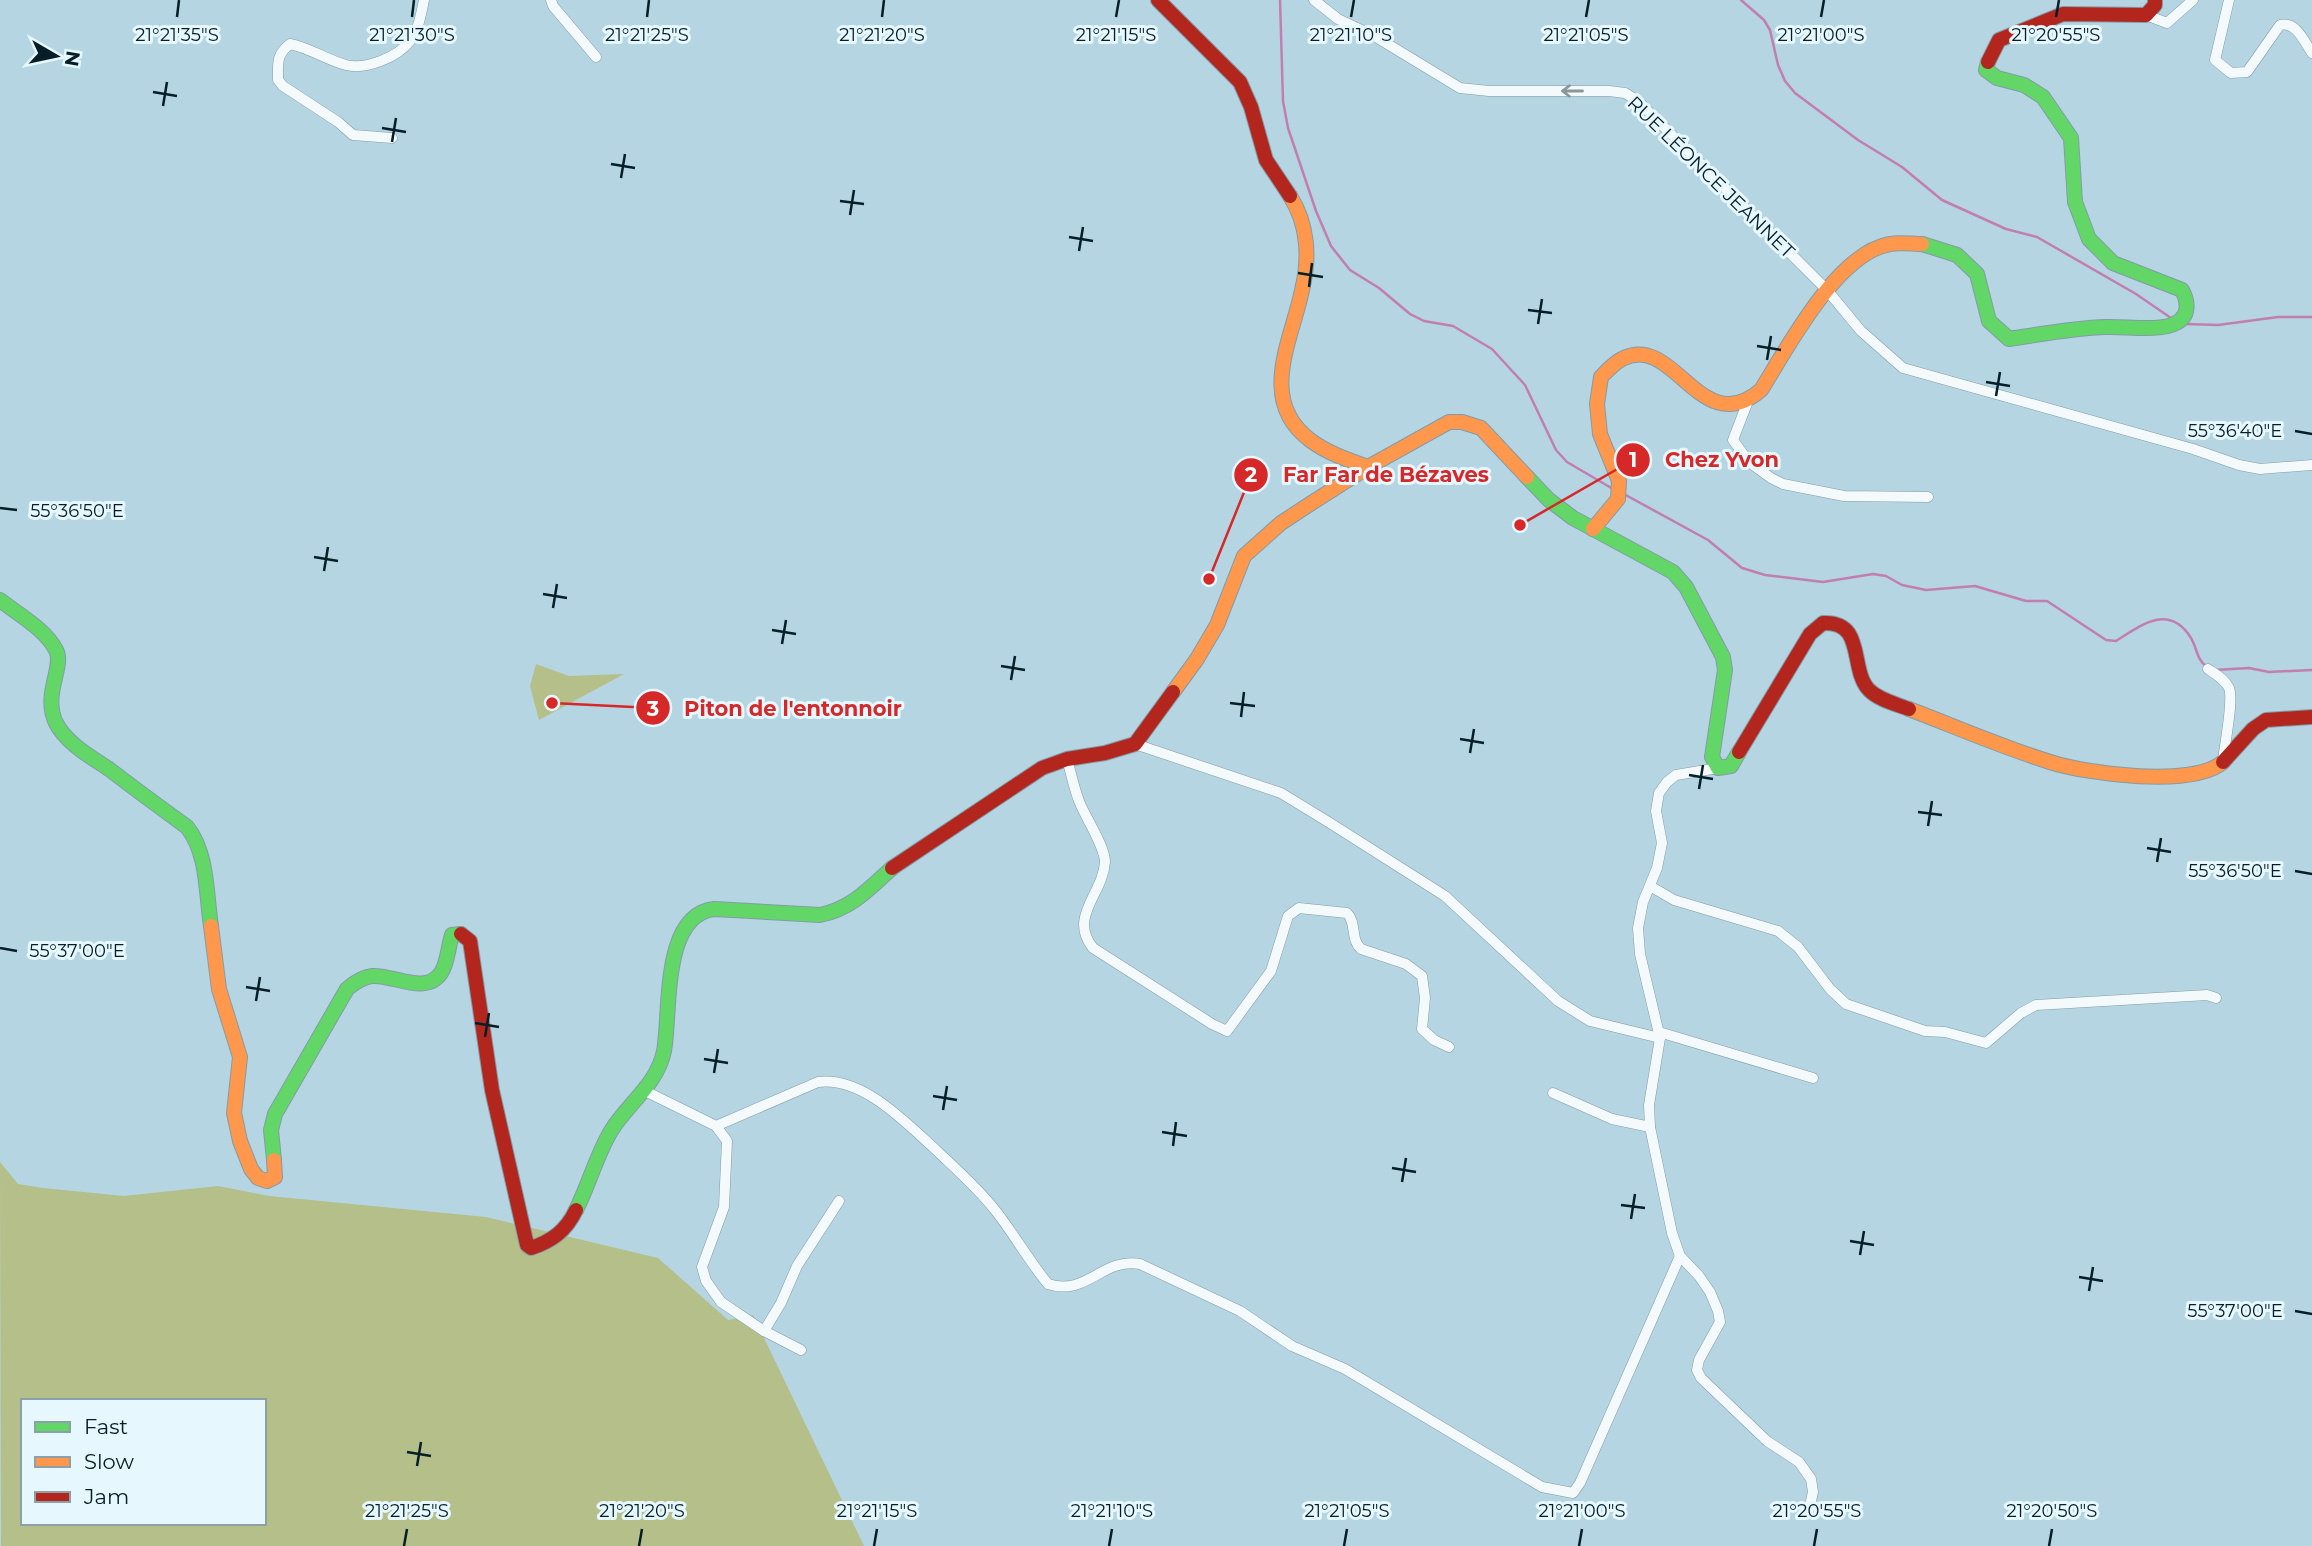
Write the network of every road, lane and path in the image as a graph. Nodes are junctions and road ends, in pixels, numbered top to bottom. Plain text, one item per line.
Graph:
1 (424, 0) edge
2 (551, 0) edge
3 (1158, 0) edge
4 (1314, 0) edge
5 (2155, 0) edge
6 (2193, 0) edge
7 (2229, 0) edge
8 (2146, 15) junction
9 (2312, 53) edge
10 (596, 57) dead end
11 (392, 138) dead end
12 (1827, 290) junction
13 (1748, 401) junction
14 (2312, 465) edge
15 (1368, 467) junction
16 (1928, 497) dead end
17 (1597, 525) junction
18 (0, 600) edge
19 (2208, 669) dead end
20 (2312, 717) edge
21 (1135, 744) junction
22 (1066, 759) junction
23 (2223, 763) junction
24 (1718, 768) junction
25 (1650, 886) junction
26 (2217, 998) dead end
27 (1660, 1035) junction
28 (1450, 1047) dead end
29 (1813, 1079) dead end
30 (643, 1090) junction
31 (1553, 1093) dead end
32 (716, 1126) junction
33 (1650, 1127) junction
34 (839, 1201) dead end
35 (1680, 1256) junction
36 (764, 1331) junction
37 (801, 1350) dead end
38 (1809, 1510) dead end

1 - 11 street
2 - 10 street
3 - 15 main road
12 -> 4 street, RUE LÉONCE JEANNET
5 - 8 main road
6 - 8 street
7 - 9 street
8 - 12 main road
12 - 13 main road
12 - 14 street, RUE LÉONCE JEANNET
13 - 16 street
13 - 17 main road
15 - 17 main road
15 - 21 main road
17 - 24 main road
18 - 30 main road
19 - 23 street
20 - 23 main road
21 - 22 main road
21 - 27 street
22 - 28 street
22 - 30 main road
23 - 24 main road
24 - 25 street
25 - 26 street
25 - 27 street
27 - 29 street
27 - 33 street
30 - 32 street
31 - 33 street
32 - 35 street
32 - 36 street
33 - 35 street
34 - 36 street
35 - 38 street
36 - 37 street

